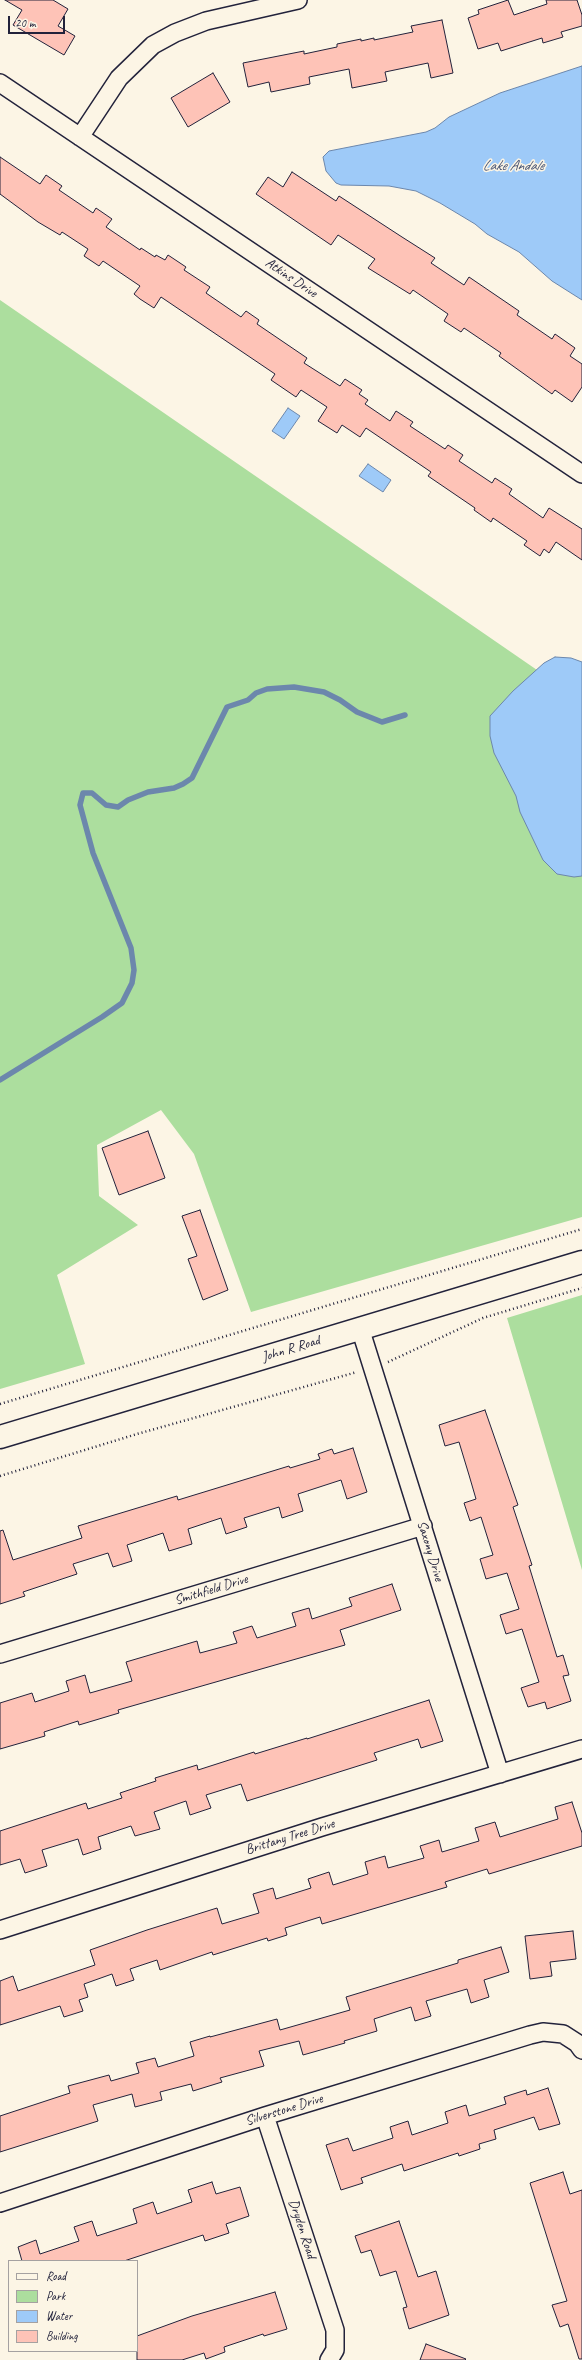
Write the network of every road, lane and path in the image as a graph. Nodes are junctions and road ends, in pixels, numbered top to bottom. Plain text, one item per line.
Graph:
1 (298, 0) edge
2 (0, 83) edge
3 (80, 137) junction
4 (582, 474) edge
5 (582, 1229) edge
6 (582, 1262) edge
7 (582, 1288) edge
8 (360, 1328) junction
9 (391, 1361) dead end
10 (358, 1372) dead end
11 (0, 1404) edge
12 (0, 1437) edge
13 (0, 1476) edge
14 (423, 1526) junction
15 (0, 1654) edge
16 (582, 1749) edge
17 (500, 1774) junction
18 (0, 1930) edge
19 (582, 2050) edge
20 (265, 2116) junction
21 (0, 2203) edge
22 (329, 2360) edge

1 - 3 street
2 - 3 street, Atkins Drive
3 - 4 street, Atkins Drive
5 - 11 path
6 - 8 main road, John R Road
7 - 9 path
8 - 12 main road, John R Road
8 - 14 street, Saxony Drive
10 - 13 path
14 - 15 street, Smithfield Drive
14 - 17 street, Saxony Drive
16 - 17 street, Brittany Tree Drive
17 - 18 street, Brittany Tree Drive
19 - 20 street, Silverstone Drive
20 - 21 street, Silverstone Drive
20 - 22 street, Dryden Road

